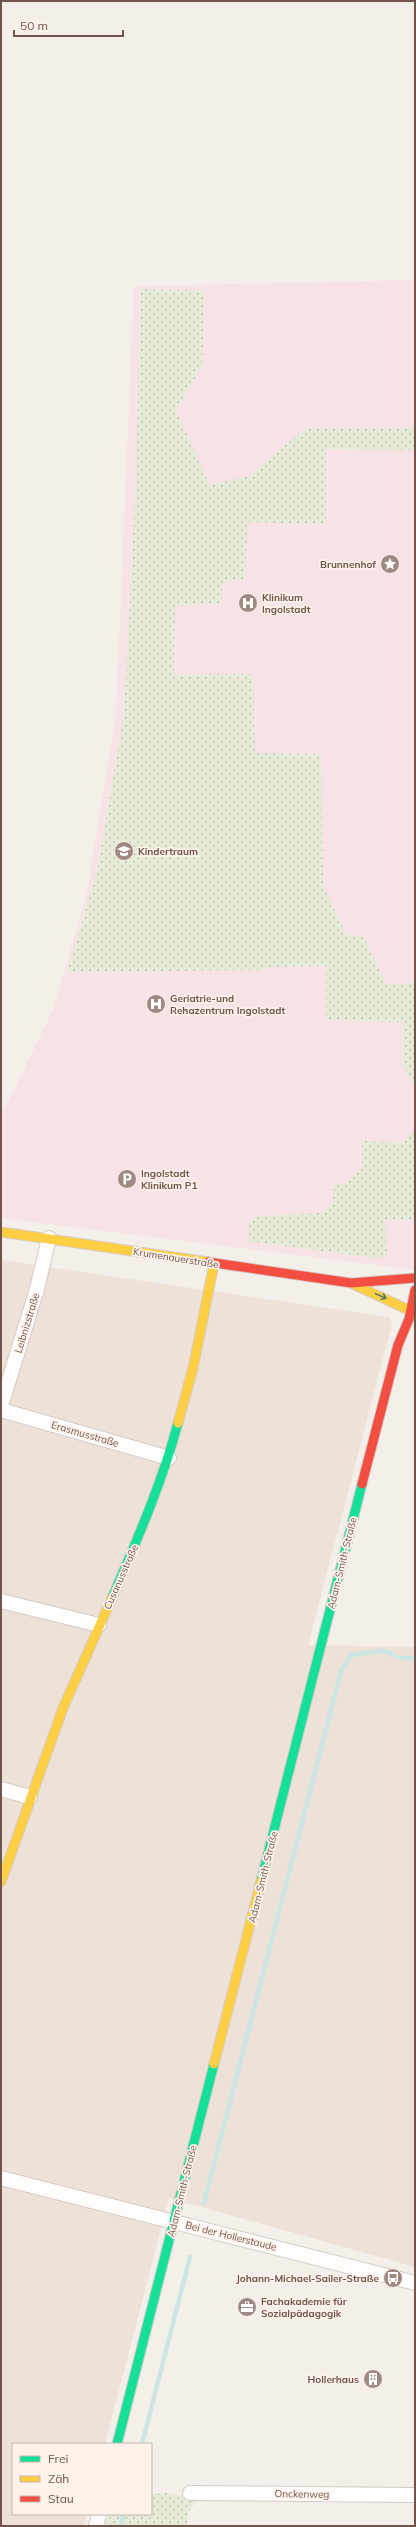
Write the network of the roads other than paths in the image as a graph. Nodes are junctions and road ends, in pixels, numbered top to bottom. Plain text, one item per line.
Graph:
1 (1, 1232) edge
2 (48, 1238) junction
3 (214, 1264) junction
4 (415, 1278) edge
5 (351, 1283) junction
6 (415, 1290) edge
7 (413, 1312) edge
8 (1, 1406) edge
9 (1, 1410) edge
10 (169, 1458) junction
11 (1, 1601) edge
12 (99, 1625) junction
13 (1, 1789) edge
14 (30, 1797) junction
15 (1, 1882) edge
16 (1, 2178) edge
17 (174, 2222) junction
18 (415, 2283) edge
19 (117, 2443) edge
20 (190, 2493) dead end
21 (415, 2495) edge
22 (100, 2515) edge
23 (96, 2526) edge

1 - 2 street, Krumenauerstraße
2 - 3 street, Krumenauerstraße
2 - 8 street, Leibnizstraße
3 - 5 street, Krumenauerstraße
3 - 10 street, Cusanusstraße
4 - 5 street, Krumenauerstraße
5 -> 7 street, Krumenauerstraße
6 - 7 street, Adam-Smith-Straße
7 - 17 street, Adam-Smith-Straße
9 - 10 street, Erasmusstraße
10 - 12 street, Cusanusstraße
11 - 12 street
12 - 14 street, Cusanusstraße
13 - 14 street
14 - 15 street, Cusanusstraße
16 - 17 street, Bei der Hollerstaude
17 - 18 street, Bei der Hollerstaude
17 - 19 street, Adam-Smith-Straße
20 - 21 street, Onckenweg
22 - 23 street

